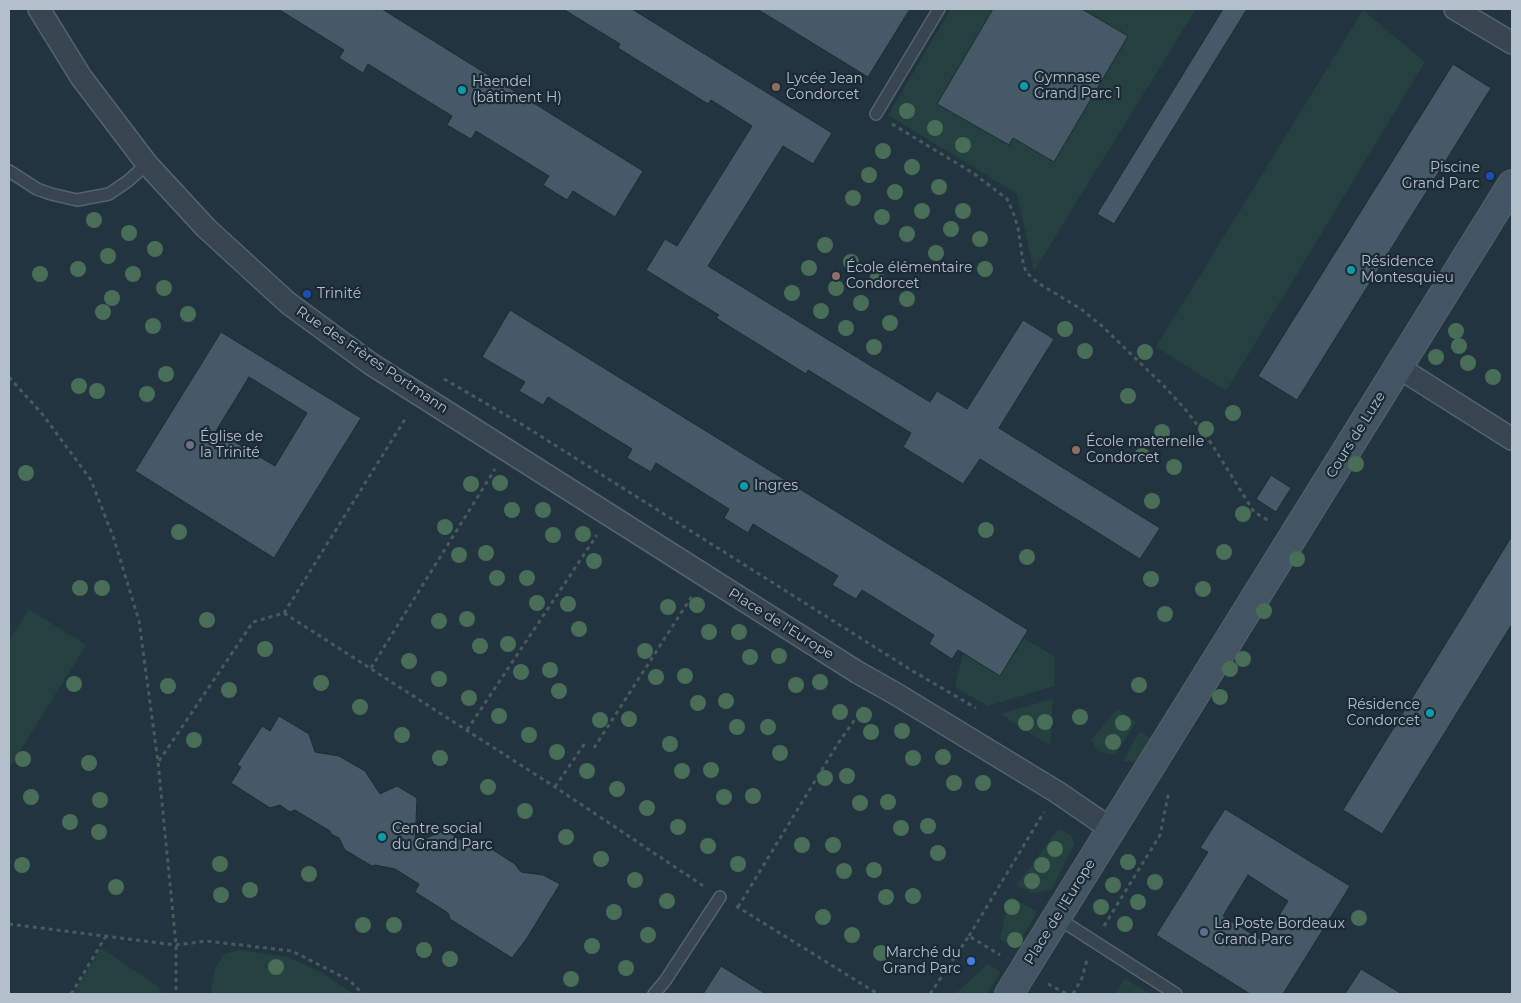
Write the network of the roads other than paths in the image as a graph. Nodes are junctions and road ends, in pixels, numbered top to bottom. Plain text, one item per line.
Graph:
1 (39, 9) edge
2 (939, 9) edge
3 (1455, 9) edge
4 (1512, 43) edge
5 (876, 114) road end
6 (147, 164) junction
7 (9, 171) edge
8 (1512, 184) edge
9 (1398, 367) junction
10 (453, 416) joint
11 (1512, 439) edge
12 (1200, 686) joint
13 (1111, 829) junction
14 (720, 897) road end
15 (1056, 917) junction
16 (654, 994) edge
17 (1009, 994) edge
18 (1176, 994) edge

1 - 6 street, Rue des Frères Portmann
2 - 5 lane
3 - 4 street
6 - 7 lane
6 - 10 street, Rue des Frères Portmann
8 - 9 street, Cours de Luze
9 - 11 street
9 - 12 street, Cours de Luze
10 - 13 street, Place de l'Europe
12 - 13 street, Place de l'Europe
13 - 15 street, Place de l'Europe
14 - 16 lane
15 - 17 street, Place de l'Europe
15 - 18 lane

